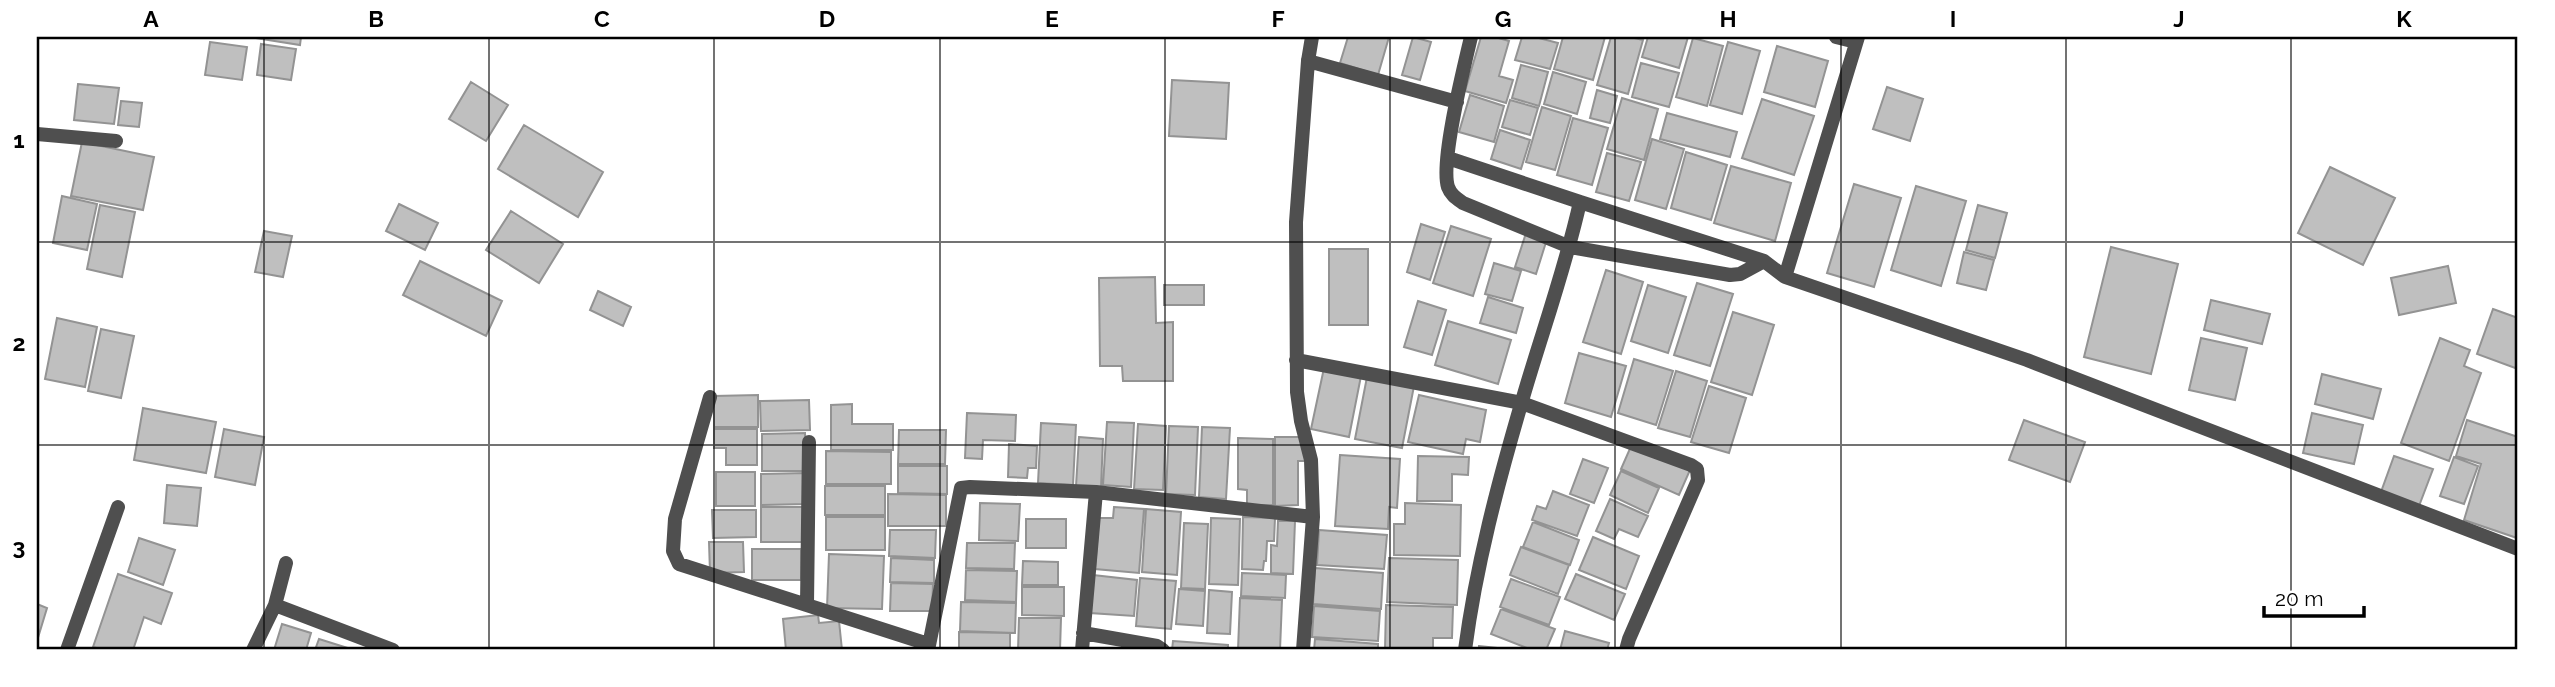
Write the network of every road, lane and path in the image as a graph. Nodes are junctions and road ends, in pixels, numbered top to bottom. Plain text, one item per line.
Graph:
1 (1312, 37) edge
2 (1471, 37) edge
3 (1836, 37) edge
4 (1857, 40) edge
5 (1308, 61) junction
6 (1457, 102) junction
7 (37, 134) edge
8 (116, 141) dead end
9 (1448, 158) junction
10 (1580, 202) junction
11 (1570, 247) junction
12 (1765, 261) junction
13 (1785, 277) junction
14 (1296, 360) junction
15 (710, 397) dead end
16 (1522, 403) junction
17 (809, 442) dead end
18 (1096, 492) junction
19 (118, 507) dead end
20 (1313, 517) junction
21 (2518, 549) edge
22 (286, 564) dead end
23 (275, 605) junction
24 (807, 605) junction
25 (1083, 633) junction
26 (928, 647) edge
27 (67, 650) edge
28 (253, 650) edge
29 (393, 650) edge
30 (1082, 650) edge
31 (1163, 650) edge
32 (1303, 650) edge
33 (1465, 650) edge
34 (1626, 650) edge

1 - 5 street
2 - 6 street
3 - 4 street
4 - 13 street
5 - 6 street
5 - 14 street
6 - 9 street
7 - 8 street
9 - 10 street
9 - 11 street
10 - 11 street
10 - 12 street
11 - 12 street
11 - 16 street
12 - 13 street
13 - 21 street
14 - 16 street
14 - 20 street
15 - 24 street
16 - 33 street
16 - 34 street
17 - 24 street
18 - 20 street
18 - 25 street
18 - 26 street
19 - 27 street
20 - 32 street
22 - 23 street
23 - 28 street
23 - 29 street
24 - 26 street
25 - 30 street
25 - 31 street

